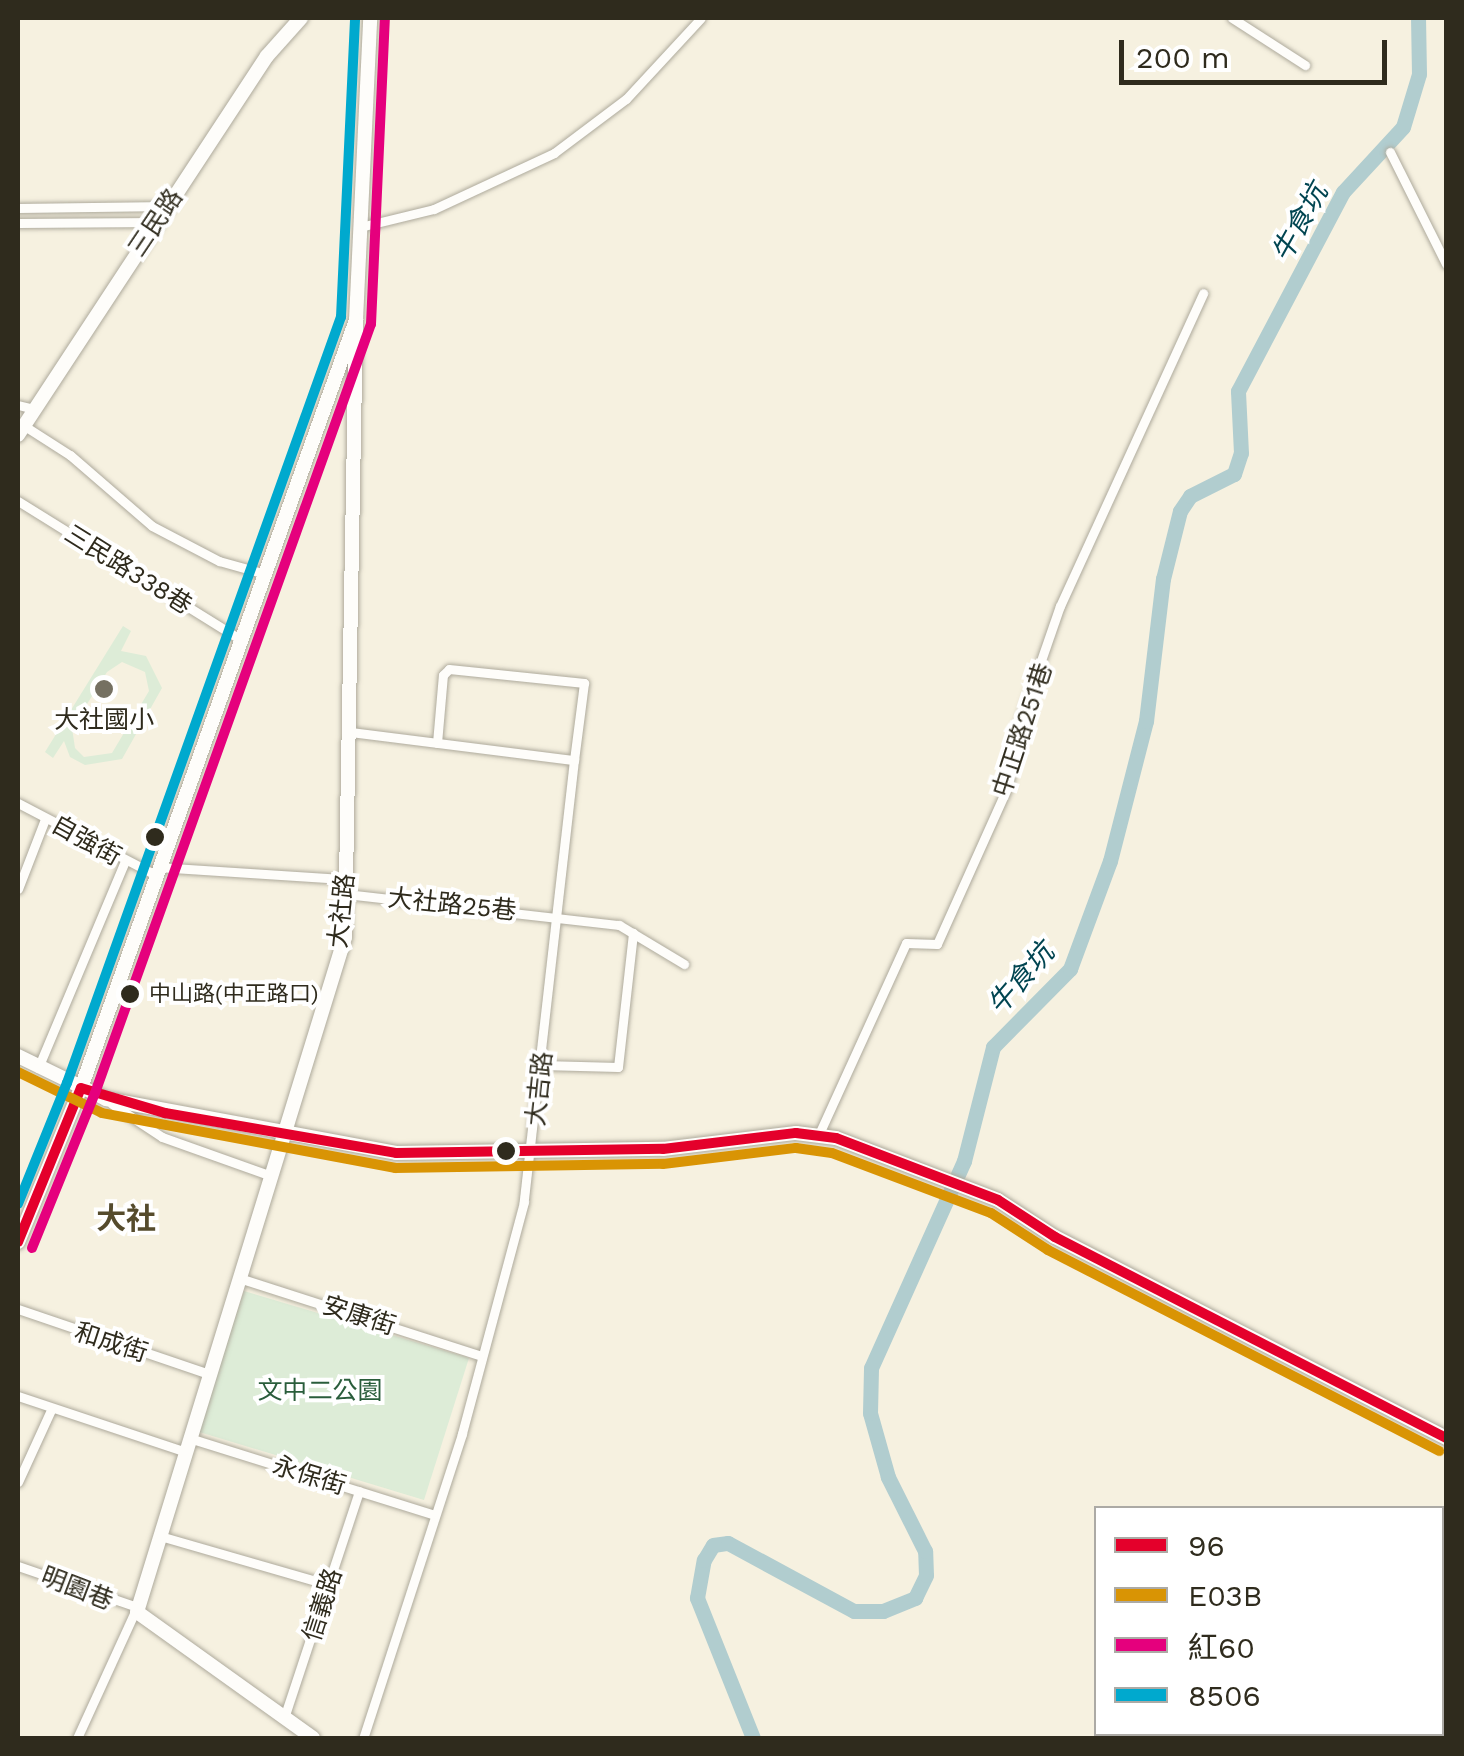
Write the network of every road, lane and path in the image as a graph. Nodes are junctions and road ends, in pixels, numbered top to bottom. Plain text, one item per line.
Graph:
1 (302, 18) edge
2 (370, 18) edge
3 (701, 18) edge
4 (1232, 18) edge
5 (1306, 65) dead end
6 (1390, 152) dead end
7 (168, 206) junction
8 (18, 208) edge
9 (157, 222) junction
10 (18, 223) edge
11 (360, 227) junction
12 (1446, 264) edge
13 (1202, 292) dead end
14 (356, 320) junction
15 (18, 405) edge
16 (34, 409) junction
17 (20, 430) edge
18 (18, 501) edge
19 (262, 573) junction
20 (238, 638) junction
21 (351, 732) junction
22 (437, 744) junction
23 (574, 760) junction
24 (18, 803) edge
25 (45, 819) junction
26 (124, 864) junction
27 (157, 871) junction
28 (346, 886) junction
29 (18, 890) edge
30 (558, 917) junction
31 (634, 933) junction
32 (684, 964) dead end
33 (18, 1056) edge
34 (542, 1065) junction
35 (38, 1068) junction
36 (81, 1088) junction
37 (106, 1099) junction
38 (281, 1130) junction
39 (819, 1134) junction
40 (533, 1148) junction
41 (269, 1176) junction
42 (18, 1242) edge
43 (238, 1278) junction
44 (18, 1309) edge
45 (479, 1355) junction
46 (206, 1373) junction
47 (18, 1396) edge
48 (51, 1410) junction
49 (1446, 1438) edge
50 (185, 1444) junction
51 (18, 1482) edge
52 (359, 1491) junction
53 (431, 1514) junction
54 (158, 1536) junction
55 (18, 1566) edge
56 (330, 1585) junction
57 (137, 1606) junction
58 (284, 1718) junction
59 (78, 1738) edge
60 (313, 1738) edge
61 (364, 1738) edge

1 - 7 street, 三民路
2 - 11 street, 大社路
3 - 11 street
4 - 5 street
6 - 12 street
7 - 8 street
7 - 9 street, 三民路
9 - 10 street
9 - 16 street, 三民路
11 - 14 street, 大社路
13 - 39 street, 中正路251巷
14 - 19 street
14 - 21 street, 大社路
15 - 16 street
16 - 17 street, 三民路
17 - 19 street
18 - 20 street, 三民路338巷
19 - 20 street
20 - 27 street
21 - 22 street
21 - 28 street, 大社路
22 - 23 street
22 - 23 street, 大吉路
23 - 30 street, 大吉路
24 - 25 street, 自強街
25 - 26 street, 自強街
25 - 29 street
26 - 27 street, 自強街
26 - 35 street
27 - 28 street, 自強街
27 - 36 street
28 - 30 street, 大社路25巷
28 - 38 street, 大社路
30 - 31 street, 大社路25巷
30 - 34 street, 大吉路
31 - 32 street, 大社路25巷
31 - 34 street
33 - 35 street
34 - 40 street, 大吉路
35 - 36 street
36 - 37 street
36 - 42 street
37 - 38 street
37 - 41 street
38 - 40 street
38 - 41 street, 大社路
39 - 40 street
39 - 49 street
40 - 45 street, 大吉路
41 - 43 street, 大社路
43 - 45 street, 安康街
43 - 46 street, 大社路
44 - 46 street, 和成街
45 - 53 street, 大吉路
46 - 50 street, 大社路
47 - 48 street, 永保街
48 - 50 street, 永保街
48 - 51 street
50 - 52 street, 永保街
50 - 54 street, 大社路
52 - 53 street, 永保街
52 - 56 street, 信義路
53 - 61 street, 大吉路
54 - 56 street
54 - 57 street, 大社路
55 - 57 street, 明園巷
56 - 58 street, 信義路
57 - 58 street
57 - 59 street
58 - 60 street

